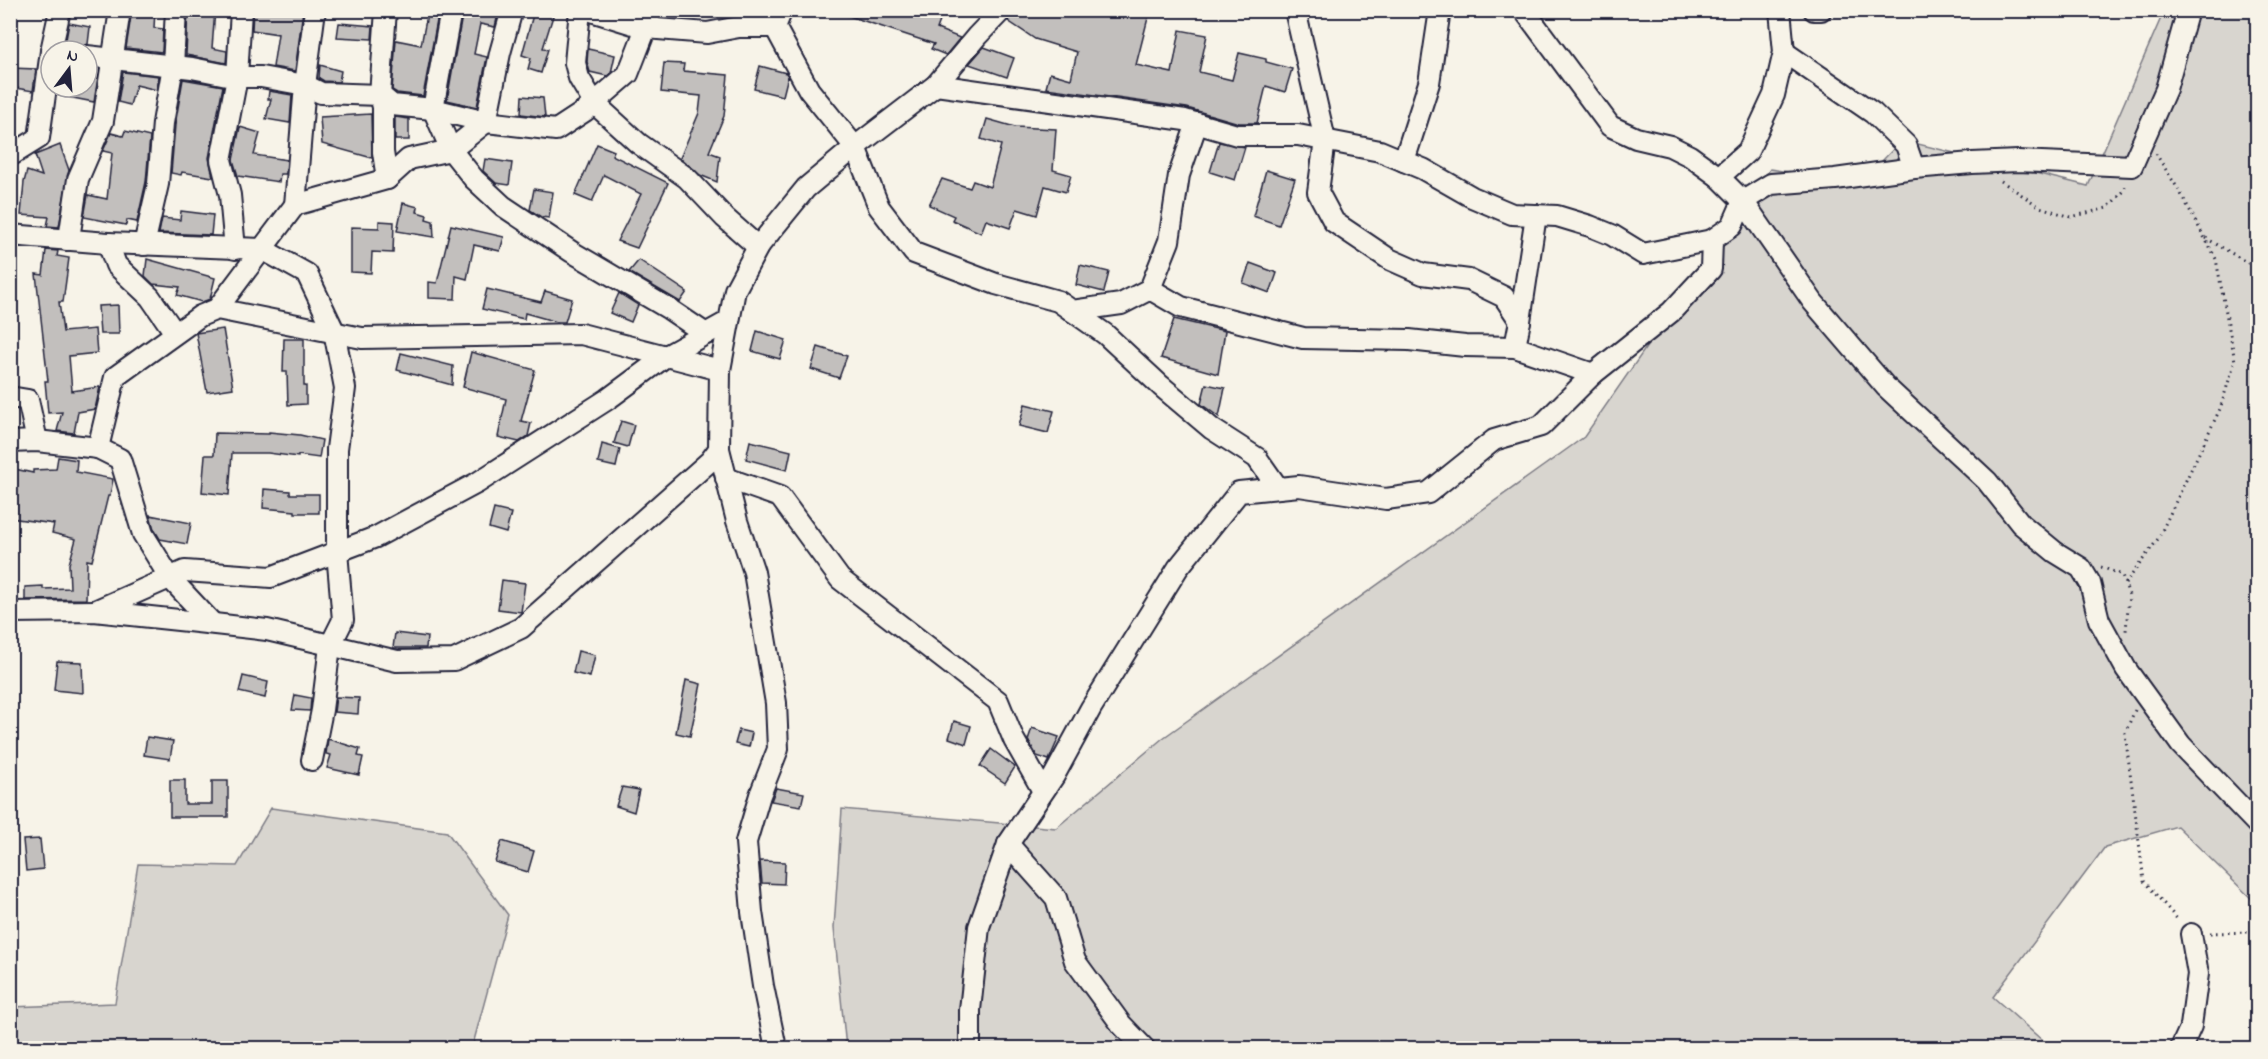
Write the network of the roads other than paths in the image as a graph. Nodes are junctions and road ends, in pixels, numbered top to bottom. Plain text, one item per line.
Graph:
1 (60, 10) edge
2 (120, 10) edge
3 (176, 10) edge
4 (241, 10) edge
5 (315, 10) edge
6 (386, 10) edge
7 (451, 10) edge
8 (512, 10) edge
9 (580, 10) edge
10 (588, 10) edge
11 (1295, 10) edge
12 (1440, 10) edge
13 (1524, 10) edge
14 (1780, 10) edge
15 (1814, 10) edge
16 (1821, 10) edge
17 (2188, 10) edge
18 (1000, 11) edge
19 (648, 19) edge
20 (778, 19) edge
21 (54, 39) edge
22 (1784, 52) junction
23 (99, 57) edge
24 (112, 59) junction
25 (173, 66) junction
26 (237, 77) junction
27 (305, 85) junction
28 (936, 85) junction
29 (380, 95) junction
30 (44, 99) edge
31 (594, 104) junction
32 (433, 109) junction
33 (486, 122) junction
34 (1197, 123) junction
35 (1325, 140) junction
36 (855, 147) junction
37 (451, 150) junction
38 (10, 156) edge
39 (1404, 161) junction
40 (1914, 168) junction
41 (1719, 177) junction
42 (387, 179) junction
43 (1743, 201) junction
44 (296, 205) junction
45 (1536, 215) junction
46 (10, 235) edge
47 (67, 240) junction
48 (1712, 240) junction
49 (108, 243) junction
50 (144, 245) junction
51 (758, 247) junction
52 (235, 249) junction
53 (262, 249) junction
54 (1150, 289) junction
55 (217, 309) junction
56 (1072, 311) junction
57 (729, 321) junction
58 (1520, 321) junction
59 (334, 331) junction
60 (175, 333) junction
61 (706, 334) junction
62 (1515, 347) junction
63 (666, 356) junction
64 (720, 370) junction
65 (1593, 374) junction
66 (10, 397) edge
67 (37, 441) junction
68 (10, 442) edge
69 (98, 448) junction
70 (719, 449) junction
71 (726, 478) junction
72 (1278, 488) junction
73 (337, 552) junction
74 (170, 578) junction
75 (94, 611) junction
76 (10, 612) edge
77 (212, 623) junction
78 (330, 646) junction
79 (312, 760) dead end
80 (1043, 791) junction
81 (2258, 825) edge
82 (1008, 844) junction
83 (2191, 934) road end
84 (776, 1048) edge
85 (970, 1048) edge
86 (1144, 1048) edge
87 (2181, 1048) edge

1 - 21 street
2 - 24 street
3 - 25 street
4 - 26 street
5 - 27 street
6 - 29 street
7 - 32 street
8 - 33 street
9 - 31 street
10 - 19 street
11 - 35 street
12 - 39 street
13 - 41 street
14 - 22 street
15 - 16 street
17 - 40 street
18 - 28 street
19 - 20 street
19 - 31 street
20 - 36 street
22 - 40 street
22 - 41 street
23 - 24 street
24 - 25 street
24 - 47 street
25 - 26 street
25 - 50 street
26 - 27 street
26 - 52 street
27 - 29 street
27 - 44 street
28 - 34 street
28 - 36 street
29 - 32 street
29 - 42 street
30 - 38 street
31 - 33 street
31 - 51 street
32 - 33 street
32 - 37 street
33 - 37 street
34 - 35 street
34 - 54 street
35 - 39 street
35 - 58 street
36 - 51 street
36 - 56 street
37 - 42 street
37 - 61 street
39 - 45 street
40 - 43 street
41 - 43 street
42 - 44 street
43 - 48 street
43 - 81 street
44 - 53 street
45 - 48 street
45 - 58 street
46 - 47 street
47 - 49 street
48 - 65 street
49 - 50 street
49 - 60 street
50 - 52 street
51 - 57 street
52 - 53 street
53 - 55 street
53 - 59 street
54 - 56 street
54 - 62 street
55 - 59 street
55 - 60 street
56 - 72 street
57 - 61 street
57 - 64 street
58 - 62 street
59 - 63 street
59 - 73 street
60 - 69 street
61 - 63 street
62 - 65 street
63 - 64 street
63 - 73 street
64 - 70 street
65 - 72 street
66 - 67 street
67 - 68 street
67 - 69 street
69 - 74 street
70 - 71 street
70 - 78 street
71 - 80 street
71 - 84 street
72 - 80 street
73 - 74 street
73 - 78 street
74 - 75 street
74 - 77 street
75 - 76 street
75 - 77 street
77 - 78 street
78 - 79 street
80 - 82 street
82 - 85 street
82 - 86 street
83 - 87 street

